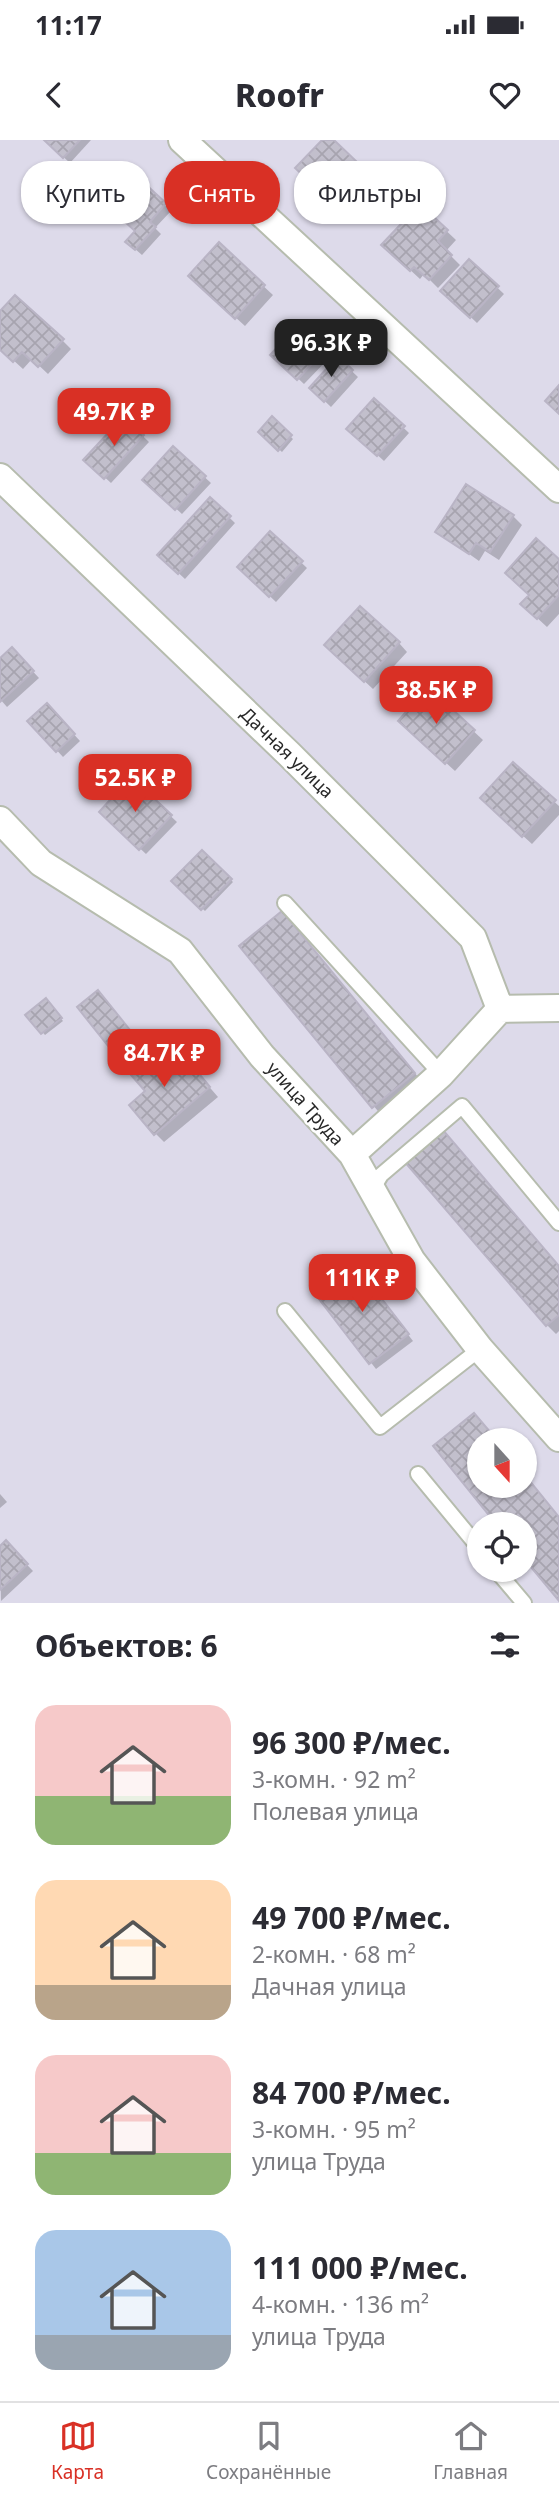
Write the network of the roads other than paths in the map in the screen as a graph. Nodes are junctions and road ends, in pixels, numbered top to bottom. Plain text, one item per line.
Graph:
1 (182, 140) edge
2 (0, 478) edge
3 (559, 489) edge
4 (0, 820) edge
5 (285, 903) dead end
6 (559, 1008) edge
7 (500, 1009) junction
8 (441, 1074) junction
9 (352, 1154) junction
10 (372, 1190) junction
11 (559, 1223) edge
12 (285, 1311) dead end
13 (480, 1349) junction
14 (559, 1438) edge
15 (418, 1474) dead end
16 (467, 1533) edge
17 (506, 1582) edge
18 (524, 1603) edge

1 - 3 street
2 - 7 street, Дачная улица
4 - 9 street, улица Труда
5 - 8 lane
6 - 7 street
7 - 8 street
8 - 9 street
9 - 10 street, улица Труда
10 - 11 lane
10 - 13 street, улица Труда
12 - 13 lane
13 - 14 street, улица Труда
15 - 16 lane
17 - 18 lane

